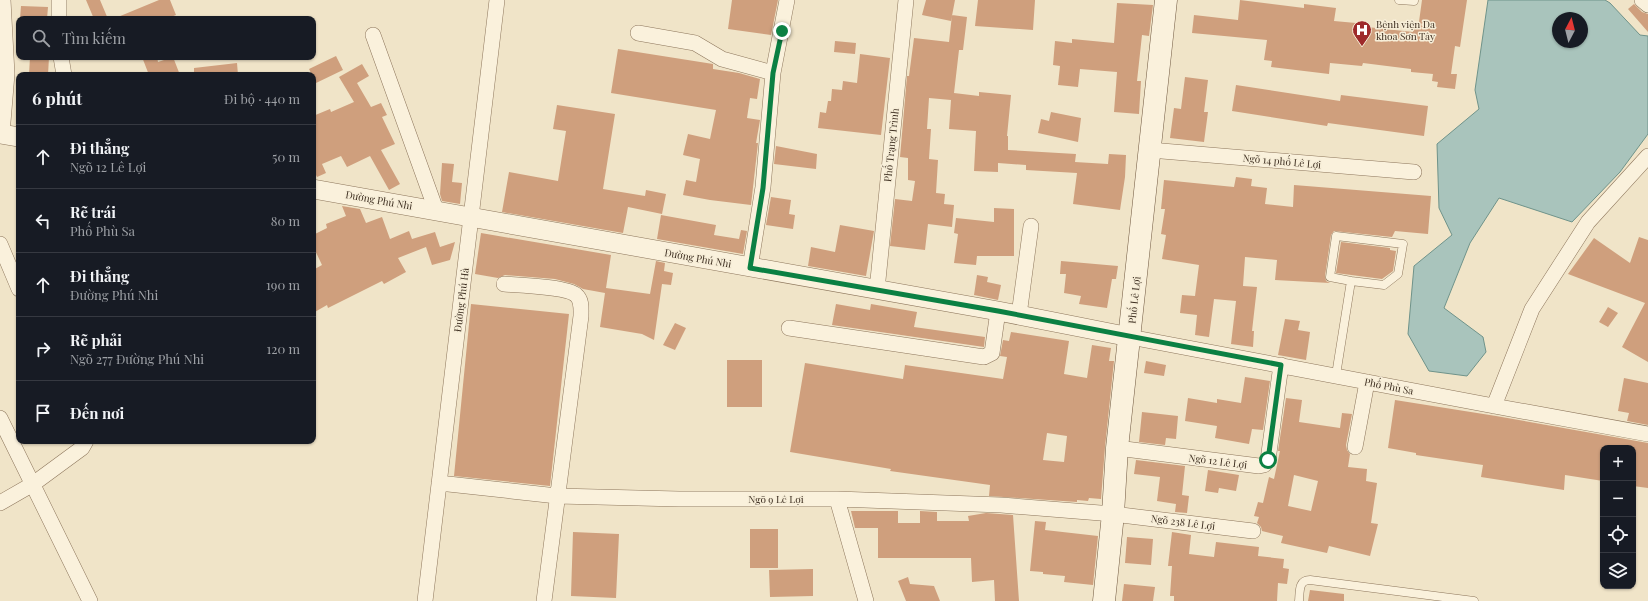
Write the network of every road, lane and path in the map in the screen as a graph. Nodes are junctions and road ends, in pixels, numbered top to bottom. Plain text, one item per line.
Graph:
1 (3, 0) edge
2 (59, 0) edge
3 (497, 0) edge
4 (787, 0) edge
5 (906, 0) edge
6 (1166, 0) edge
7 (1399, 0) edge
8 (1642, 0) edge
9 (1414, 2) dead end
10 (1648, 5) edge
11 (59, 16) edge
12 (638, 33) dead end
13 (373, 35) dead end
14 (62, 60) edge
15 (64, 72) edge
16 (773, 73) junction
17 (7, 135) edge
18 (1150, 150) junction
19 (1648, 156) edge
20 (1414, 172) dead end
21 (316, 190) edge
22 (436, 210) junction
23 (471, 216) junction
24 (1031, 226) dead end
25 (0, 244) edge
26 (750, 268) junction
27 (1351, 281) junction
28 (16, 282) edge
29 (504, 284) dead end
30 (877, 290) junction
31 (998, 311) junction
32 (1019, 315) junction
33 (789, 328) dead end
34 (1130, 337) junction
35 (1281, 365) junction
36 (1336, 376) junction
37 (1367, 382) junction
38 (1494, 406) junction
39 (0, 418) edge
40 (1648, 434) edge
41 (84, 444) edge
42 (1355, 447) dead end
43 (1117, 448) junction
44 (439, 483) junction
45 (33, 484) junction
46 (557, 496) junction
47 (837, 499) junction
48 (0, 503) edge
49 (1113, 514) junction
50 (1253, 531) dead end
51 (90, 601) edge
52 (425, 601) edge
53 (544, 601) edge
54 (866, 601) edge
55 (1104, 601) edge
56 (1299, 601) edge
57 (1474, 601) edge

1 - 17 street
2 - 11 street
3 - 23 street, Đường Phú Hà
4 - 16 street
5 - 30 street, Phố Trạng Trình
6 - 18 main road, Phố Lê Lợi
7 - 9 lane
8 - 10 street
12 - 16 street
13 - 22 street
14 - 15 street
16 - 26 street
18 - 20 street, Ngõ 14 phố Lê Lợi
18 - 34 main road, Phố Lê Lợi
19 - 38 street
21 - 22 street, Đường Phú Nhi
22 - 23 street, Đường Phú Nhi
23 - 26 street, Đường Phú Nhi
23 - 44 street, Đường Phú Hà
24 - 32 street
25 - 28 street
26 - 30 street, Đường Phú Nhi
27 - 27 lane
27 - 36 lane
29 - 46 street
30 - 31 street, Đường Phú Nhi
31 - 32 street, Đường Phú Nhi
31 - 33 street
32 - 34 street, Đường Phú Nhi
34 - 35 street, Phố Phù Sa
34 - 43 main road, Phố Lê Lợi
35 - 36 street, Phố Phù Sa
35 - 43 street, Ngõ 12 Lê Lợi
36 - 37 street, Phố Phù Sa
37 - 38 street, Phố Phù Sa
37 - 42 street
38 - 40 street, Phố Phù Sa
39 - 45 street
41 - 45 street
43 - 49 main road, Phố Lê Lợi
44 - 46 street, Ngõ 9 Lê Lợi
44 - 52 street, Đường Phú Hà
45 - 48 street
45 - 51 street
46 - 47 street, Ngõ 9 Lê Lợi
46 - 53 street
47 - 49 street, Ngõ 9 Lê Lợi
47 - 54 street
49 - 50 street, Ngõ 238 Lê Lợi
49 - 55 main road, Phố Lê Lợi
56 - 57 lane

